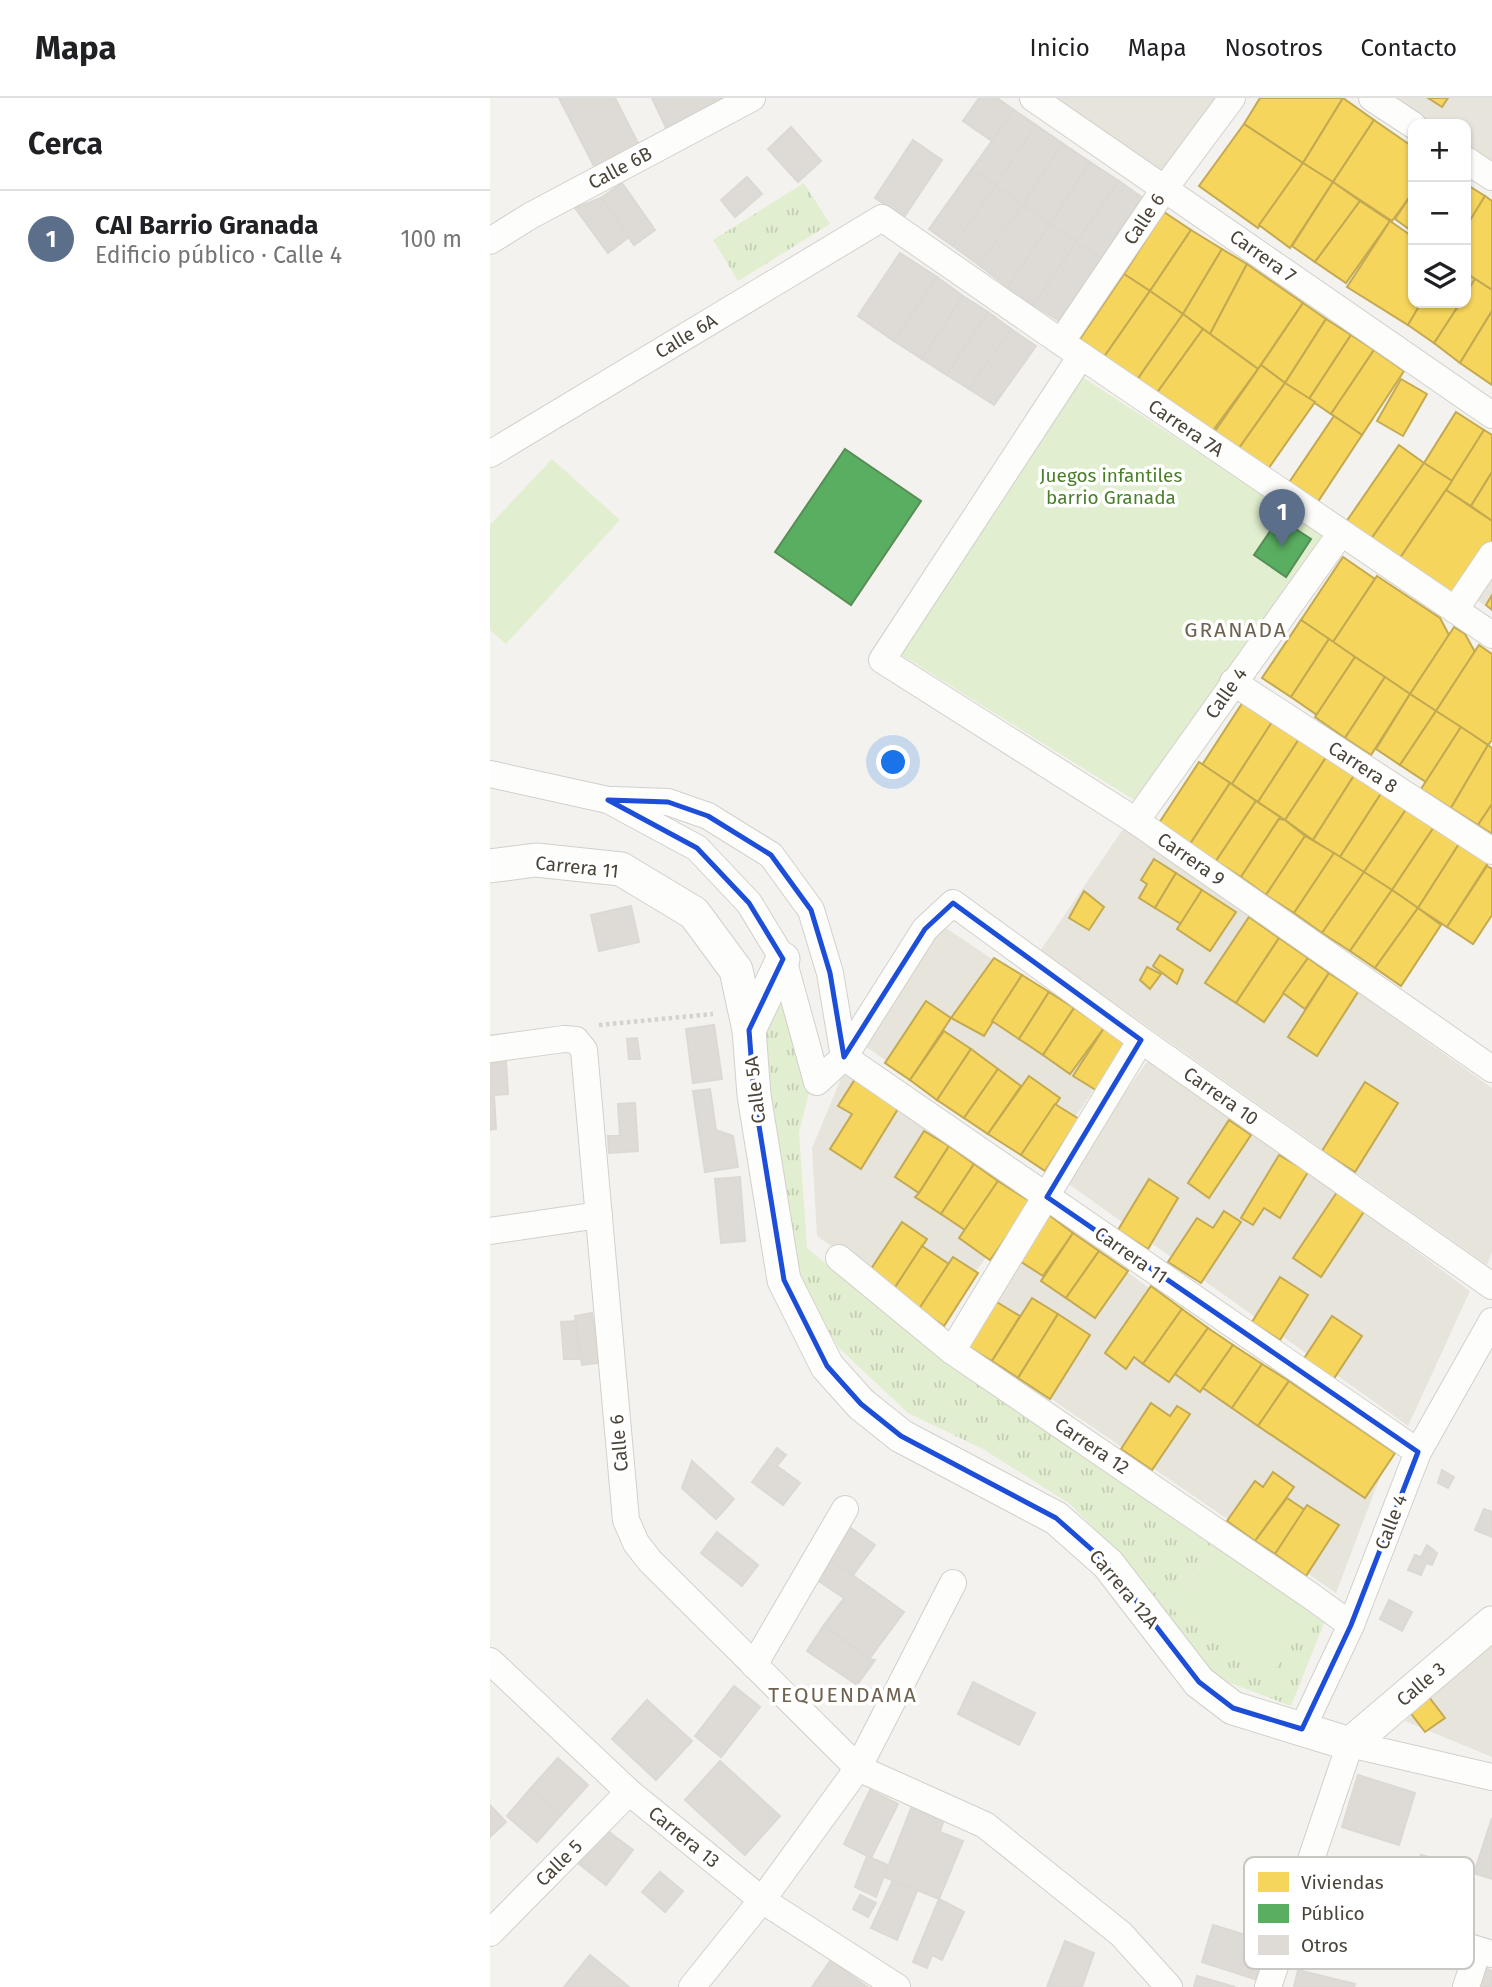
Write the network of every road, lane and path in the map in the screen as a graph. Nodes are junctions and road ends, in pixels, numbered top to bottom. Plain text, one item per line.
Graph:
1 (752, 98) edge
2 (1033, 98) edge
3 (1231, 98) edge
4 (1373, 98) edge
5 (1408, 122) edge
6 (1471, 163) edge
7 (1492, 177) edge
8 (1165, 188) junction
9 (882, 218) joint
10 (490, 242) edge
11 (1071, 349) junction
12 (1492, 415) edge
13 (490, 454) edge
14 (1340, 533) junction
15 (1492, 555) edge
16 (1455, 610) junction
17 (1492, 635) edge
18 (882, 660) joint
19 (1233, 682) junction
20 (490, 774) edge
21 (608, 800) junction
22 (1136, 821) junction
23 (1492, 851) edge
24 (490, 866) edge
25 (694, 914) joint
26 (783, 959) junction
27 (747, 1021) junction
28 (570, 1039) junction
29 (1141, 1040) junction
30 (490, 1049) edge
31 (844, 1057) junction
32 (1492, 1069) edge
33 (1047, 1197) junction
34 (599, 1215) junction
35 (490, 1231) edge
36 (839, 1258) dead end
37 (784, 1280) joint
38 (1492, 1286) edge
39 (1492, 1321) edge
40 (952, 1350) junction
41 (1418, 1452) junction
42 (845, 1509) dead end
43 (953, 1583) dead end
44 (1492, 1623) edge
45 (1351, 1625) junction
46 (490, 1661) edge
47 (754, 1665) junction
48 (1303, 1729) junction
49 (1350, 1744) junction
50 (858, 1768) junction
51 (1492, 1777) edge
52 (629, 1792) junction
53 (1311, 1857) edge
54 (762, 1900) junction
55 (493, 1926) edge
56 (1485, 1952) edge
57 (1274, 1969) edge
58 (692, 1987) edge
59 (897, 1987) edge
60 (1169, 1987) edge
61 (1268, 1987) edge
62 (1466, 1987) edge

1 - 10 street, Calle 6B
2 - 8 street, Carrera 7
3 - 8 street, Calle 6
4 - 5 street
6 - 7 street
8 - 11 street, Calle 6
8 - 12 street, Carrera 7
9 - 11 street, Carrera 7A
9 - 13 street, Calle 6A
11 - 14 street, Carrera 7A
11 - 18 street, Calle 6
14 - 16 street, Carrera 7A
14 - 19 street, Calle 4
15 - 16 street
16 - 17 street, Carrera 7A
18 - 22 street, Carrera 9
19 - 22 street, Calle 4
19 - 23 street, Carrera 8
20 - 21 street
21 - 26 street
21 - 31 street
22 - 32 street, Carrera 9
24 - 25 street, Carrera 11
25 - 27 street, Calle 5A
26 - 27 street
26 - 31 street
27 - 28 path
27 - 37 street, Calle 5A
28 - 30 street
28 - 34 street, Calle 6
29 - 31 street, Carrera 10
29 - 33 street
29 - 38 street, Carrera 10
31 - 33 street, Carrera 11
33 - 40 street
33 - 41 street, Carrera 11
34 - 35 street
34 - 47 street, Calle 6
36 - 40 street, Carrera 12
37 - 48 street, Carrera 12A
39 - 41 street, Calle 4
40 - 45 street, Carrera 12
41 - 45 street, Calle 4
42 - 47 street
43 - 50 street
44 - 49 street, Calle 3
45 - 48 street, Calle 4
46 - 52 street, Carrera 13
47 - 50 street, Calle 6
48 - 49 street, Carrera 12A
49 - 51 street, Carrera 12A
49 - 53 street
50 - 54 street
50 - 60 street
52 - 54 street, Carrera 13
52 - 55 street, Calle 5
54 - 58 street
54 - 59 street, Carrera 13
56 - 62 street
57 - 61 street

